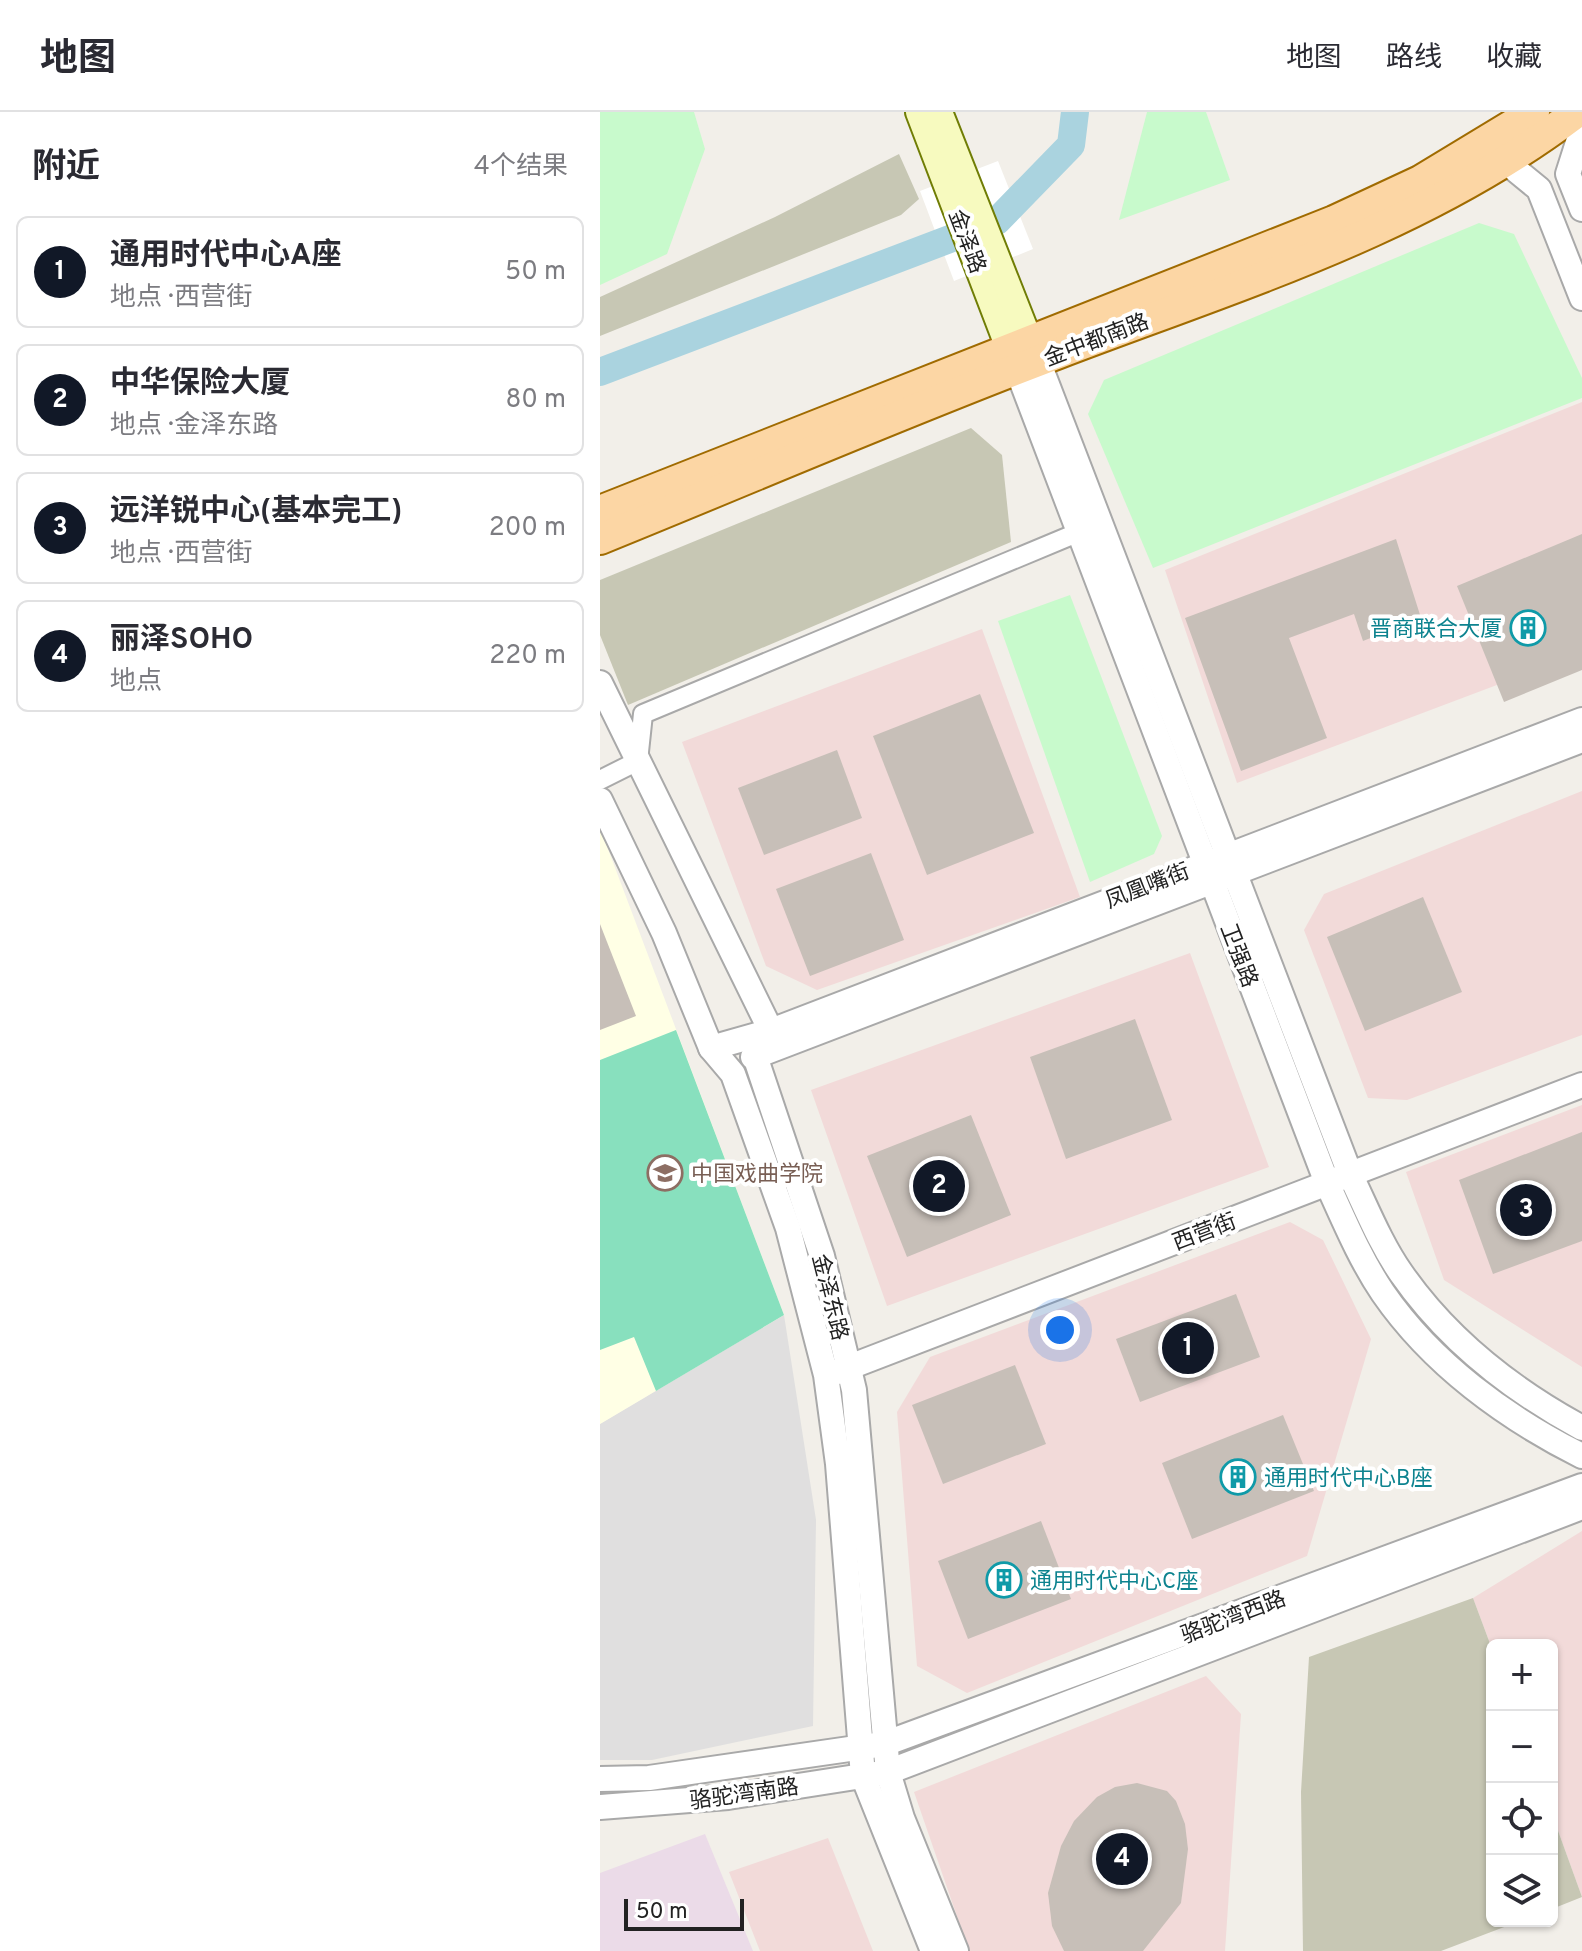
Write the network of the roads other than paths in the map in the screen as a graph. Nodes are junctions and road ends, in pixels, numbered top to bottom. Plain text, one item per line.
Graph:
1 (919, 112) edge
2 (939, 112) edge
3 (1534, 112) edge
4 (1577, 112) edge
5 (1582, 130) edge
6 (1517, 171) dead end
7 (954, 178) junction
8 (1582, 209) edge
9 (1582, 298) edge
10 (1023, 354) junction
11 (600, 511) edge
12 (1077, 533) junction
13 (600, 539) edge
14 (600, 683) edge
15 (1582, 720) edge
16 (1582, 740) edge
17 (638, 761) junction
18 (600, 780) edge
19 (600, 800) edge
20 (1231, 862) junction
21 (1208, 871) junction
22 (771, 1031) junction
23 (711, 1048) junction
24 (755, 1056) junction
25 (733, 1074) junction
26 (1582, 1085) edge
27 (1350, 1174) junction
28 (1327, 1183) junction
29 (838, 1372) junction
30 (1582, 1428) edge
31 (1582, 1456) edge
32 (1582, 1486) edge
33 (1582, 1507) edge
34 (884, 1744) junction
35 (859, 1750) junction
36 (888, 1772) junction
37 (863, 1776) junction
38 (600, 1779) edge
39 (600, 1807) edge
40 (933, 1951) edge
41 (956, 1951) edge

1 - 7 main road, 金泽路
2 - 7 main road, 金泽路
3 - 10 main road, 金中都南路
4 - 10 main road, 金中都南路
5 - 8 street
6 - 9 street
7 - 10 main road, 金泽路
10 - 11 main road, 金中都南路
10 - 12 street, 卫强路
10 - 13 main road, 金中都南路
10 - 20 street, 卫强路
12 - 17 street
12 - 21 street, 卫强路
14 - 17 street
15 - 20 street, 凤凰嘴街
16 - 20 street, 凤凰嘴街
17 - 18 street
17 - 22 street
19 - 23 street, 金泽东路
20 - 21 street, 凤凰嘴街
20 - 27 street, 卫强路
21 - 22 street, 凤凰嘴街
21 - 24 street, 凤凰嘴街
21 - 28 street, 卫强路
22 - 23 street, 凤凰嘴街
22 - 24 street
23 - 25 street, 金泽东路
24 - 25 street, 凤凰嘴街
24 - 29 street, 金泽东路
25 - 29 street, 金泽东路
26 - 27 street, 西营街
27 - 28 street, 西营街
27 - 30 street, 卫强路
28 - 29 street, 西营街
28 - 31 street, 卫强路
29 - 34 street, 金泽东路
29 - 35 street, 金泽东路
32 - 34 street, 骆驼湾西路
33 - 36 street, 骆驼湾西路
34 - 35 street, 骆驼湾南路
34 - 36 street, 金泽东路
35 - 37 street, 金泽东路
35 - 38 street, 骆驼湾南路
36 - 37 street, 骆驼湾南路
36 - 41 street, 金泽东路
37 - 39 street, 骆驼湾南路
37 - 40 street, 金泽东路

